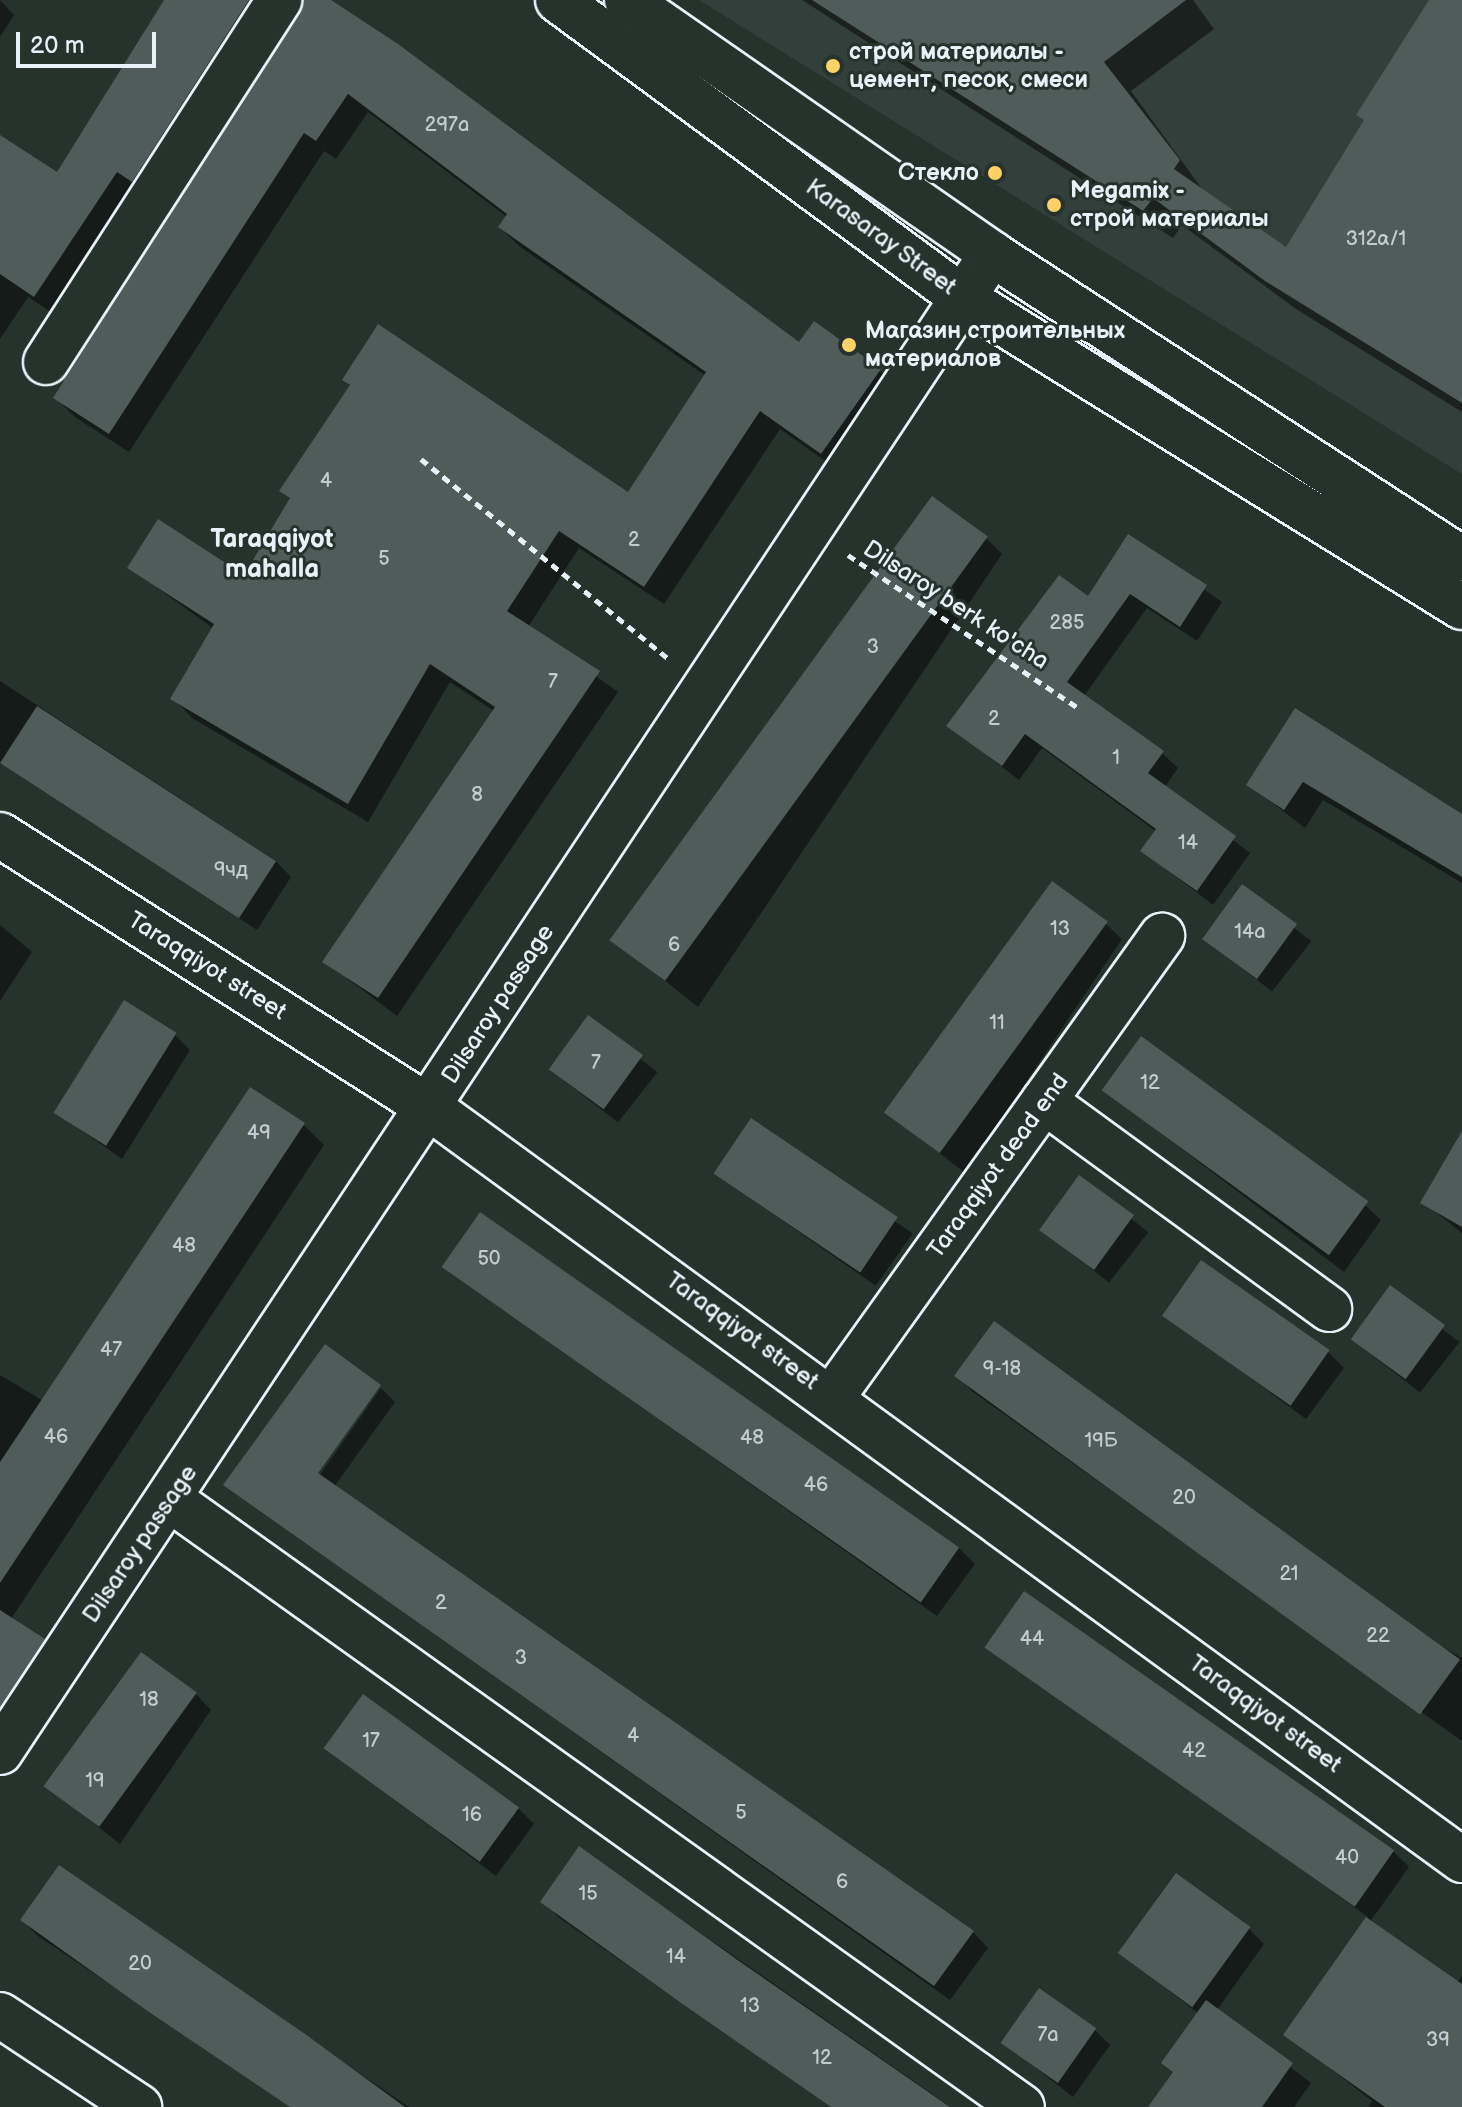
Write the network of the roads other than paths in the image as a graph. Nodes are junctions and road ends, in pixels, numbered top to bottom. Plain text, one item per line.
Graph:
1 (279, 0) edge
2 (558, 0) edge
3 (627, 0) edge
4 (992, 254) junction
5 (963, 298) junction
6 (46, 362) dead end
7 (1462, 559) edge
8 (1462, 607) edge
9 (0, 835) edge
10 (1162, 936) dead end
11 (1044, 1101) junction
12 (430, 1108) junction
13 (1329, 1309) dead end
14 (833, 1396) junction
15 (171, 1500) junction
16 (0, 1752) edge
17 (1462, 1860) edge
18 (0, 2015) edge
19 (139, 2107) edge
20 (1022, 2107) edge

1 - 6 street
2 - 5 street, Karasaray Street
3 - 4 street, Karasaray Street
4 - 5 street, Dilsaroy passage
4 - 7 street, Karasaray Street
5 - 8 street, Karasaray Street
5 - 12 street, Dilsaroy passage
9 - 12 street, Taraqqiyot street
10 - 11 street, Taraqqiyot dead end
11 - 13 street
11 - 14 street, Taraqqiyot dead end
12 - 14 street, Taraqqiyot street
12 - 15 street, Dilsaroy passage
14 - 17 street, Taraqqiyot street
15 - 16 street, Dilsaroy passage
15 - 20 street
18 - 19 street

